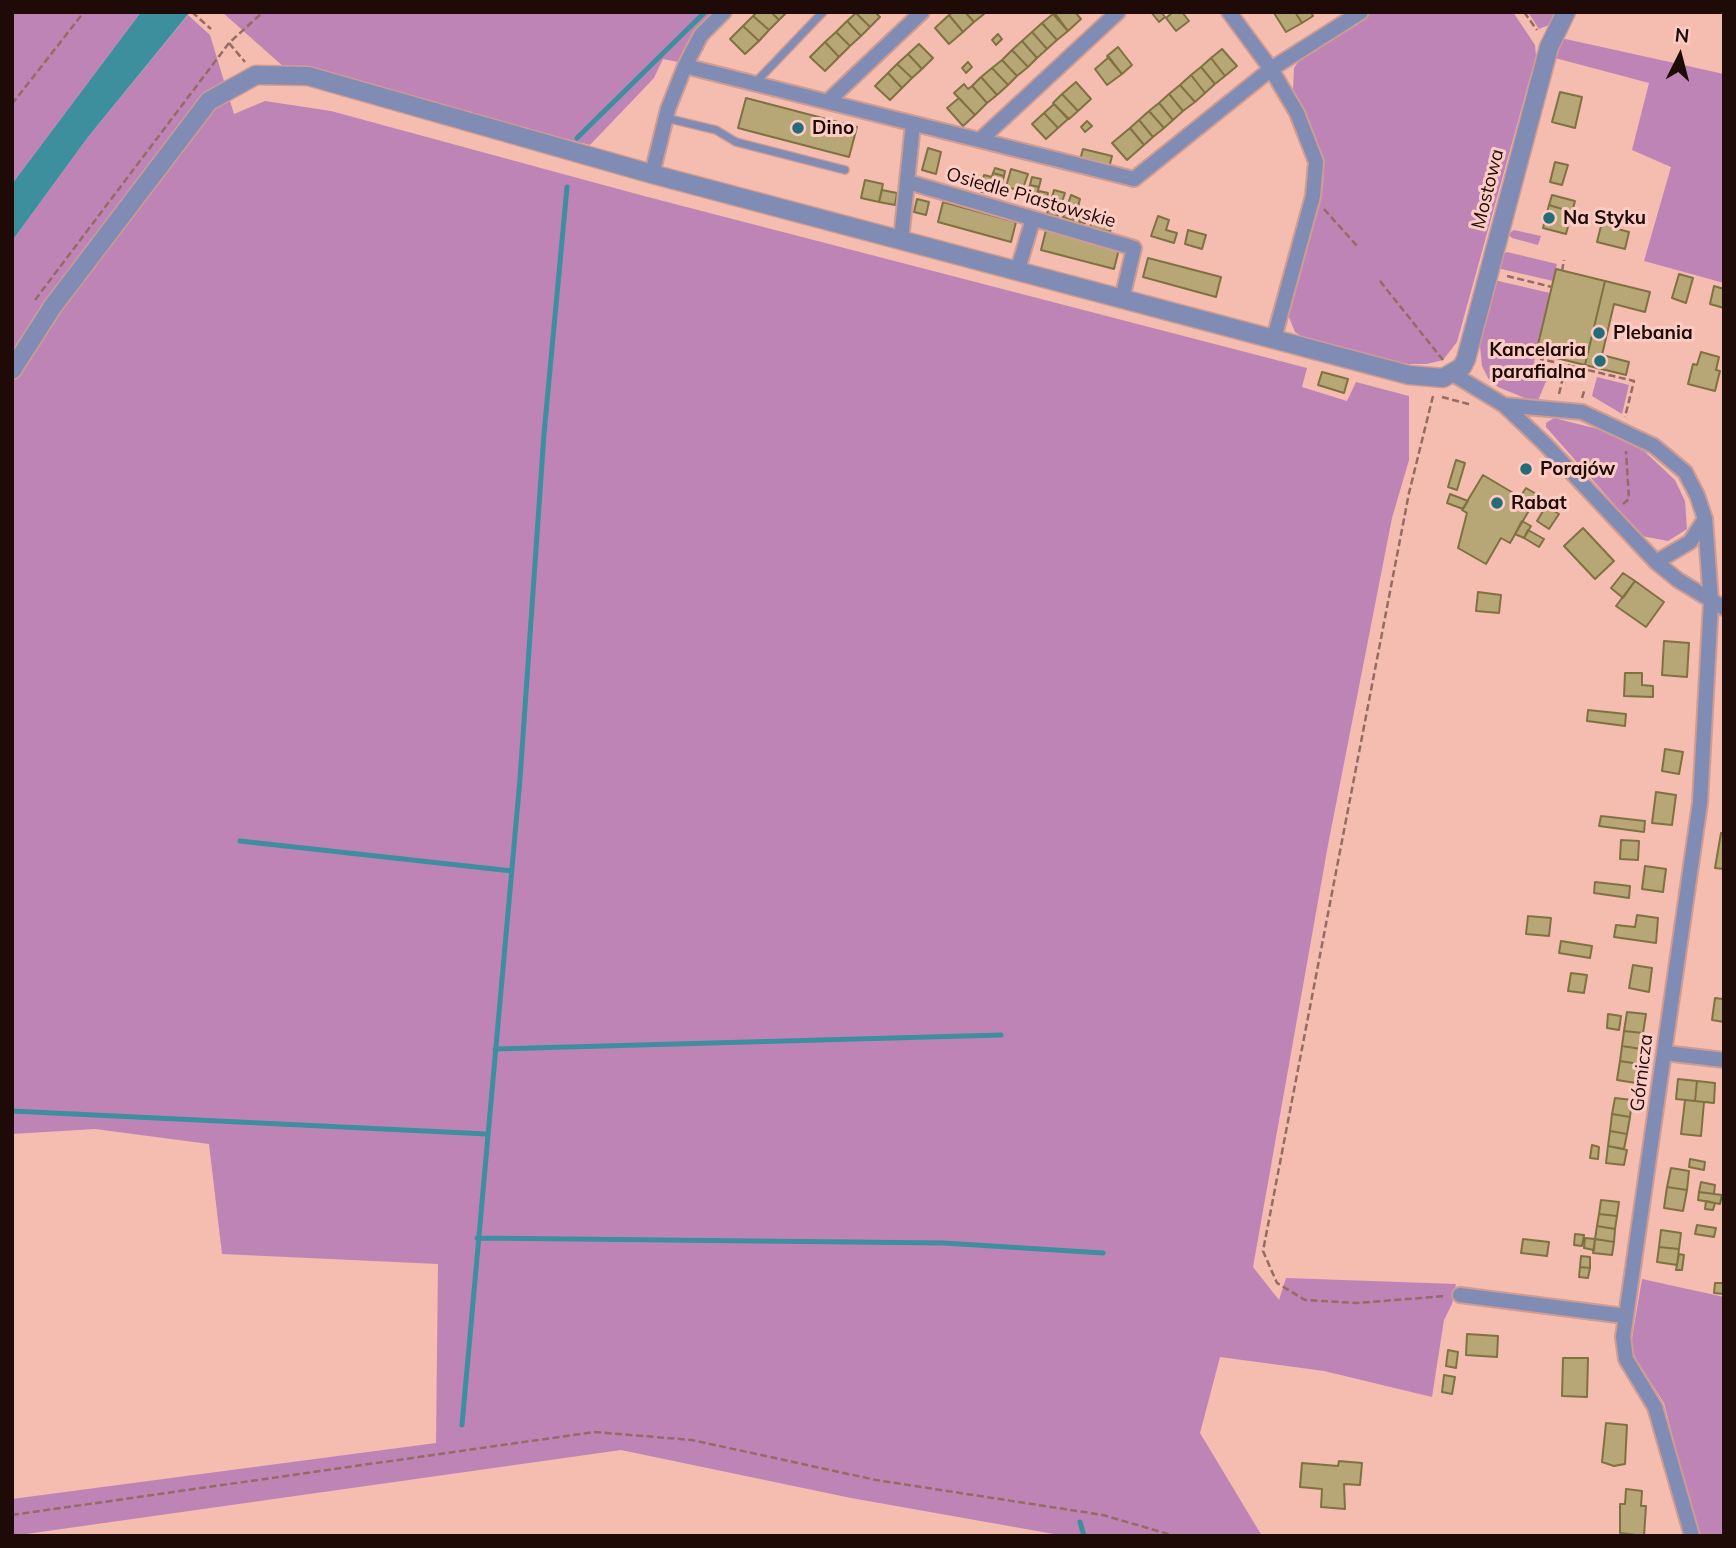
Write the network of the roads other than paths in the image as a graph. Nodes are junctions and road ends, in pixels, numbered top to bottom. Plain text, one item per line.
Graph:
1 (724, 12) edge
2 (823, 12) edge
3 (922, 12) edge
4 (1118, 12) edge
5 (1229, 12) edge
6 (1361, 12) edge
7 (1566, 12) edge
8 (685, 66) junction
9 (1271, 69) junction
10 (755, 84) junction
11 (827, 102) junction
12 (666, 118) junction
13 (913, 124) junction
14 (979, 140) junction
15 (845, 170) dead end
16 (652, 174) junction
17 (908, 182) junction
18 (1033, 219) junction
19 (901, 240) junction
20 (1018, 269) junction
21 (1122, 299) junction
22 (1274, 338) junction
23 (12, 370) edge
24 (1441, 373) junction
25 (1504, 405) junction
26 (1705, 519) junction
27 (1656, 562) junction
28 (1717, 605) edge
29 (1665, 1053) junction
30 (1724, 1060) edge
31 (1460, 1295) road end
32 (1625, 1316) junction
33 (1692, 1536) edge

1 - 8 street
2 - 10 lane
3 - 11 street
4 - 14 street
5 - 9 street
6 - 9 street
7 - 24 street, Mostowa
8 - 10 street
8 - 12 street
9 - 14 street
9 - 22 street
10 - 11 street
11 - 13 street
12 - 15 lane
12 - 16 street
13 - 14 street
13 - 17 street
16 - 19 street
16 - 23 street
17 - 18 street, Osiedle Piastowskie
17 - 19 street
18 - 20 street
18 - 21 street, Osiedle Piastowskie
19 - 20 street
20 - 21 street
21 - 22 street
22 - 24 street
24 - 25 street
25 - 26 street, Górnicza
25 - 27 street
26 - 27 street
26 - 28 street, Górnicza
27 - 28 street
28 - 29 street, Górnicza
29 - 30 street
29 - 32 street, Górnicza
31 - 32 street
32 - 33 street, Górnicza

